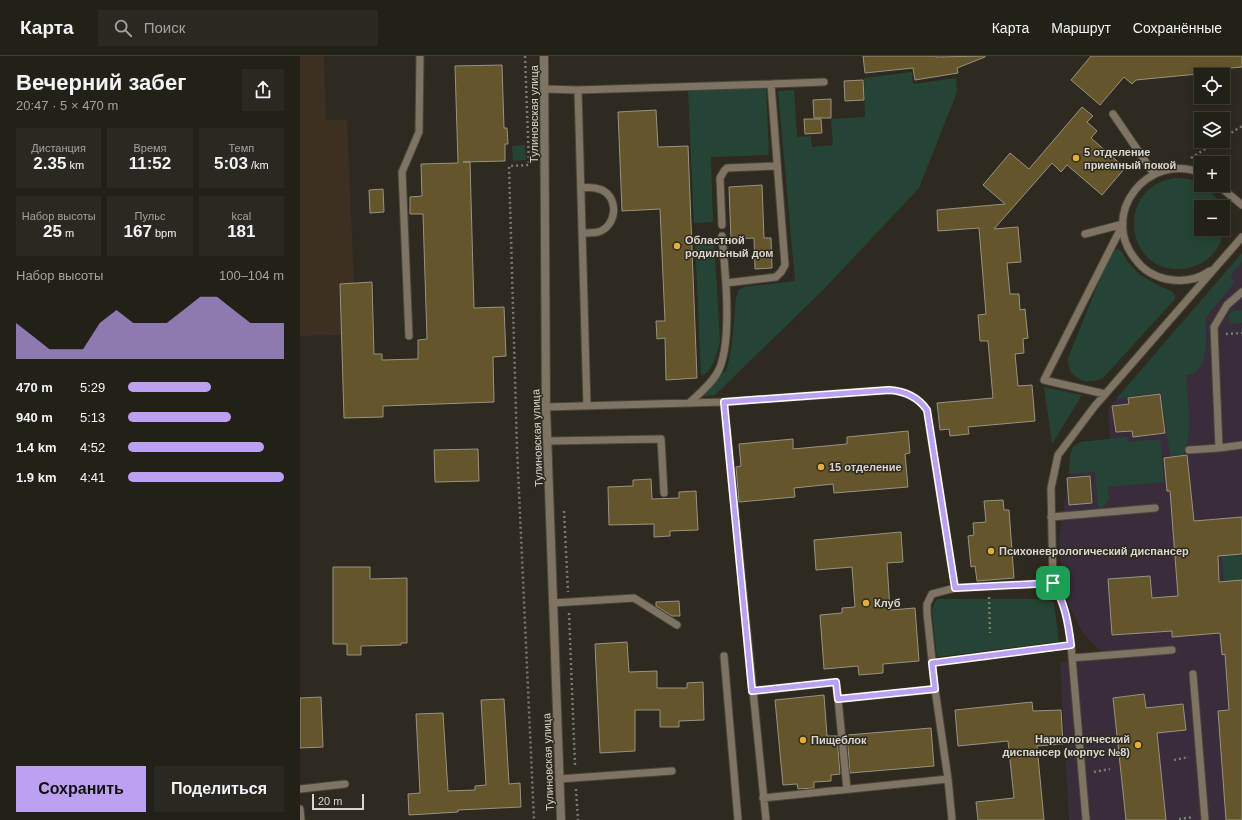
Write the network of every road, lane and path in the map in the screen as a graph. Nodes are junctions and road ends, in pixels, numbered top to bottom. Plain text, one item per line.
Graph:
1 (420, 56) edge
2 (525, 56) edge
3 (544, 56) edge
4 (824, 82) dead end
5 (771, 84) junction
6 (544, 89) junction
7 (578, 90) junction
8 (1112, 114) dead end
9 (1242, 126) edge
10 (1230, 134) edge
11 (1207, 148) edge
12 (777, 166) junction
13 (1174, 169) junction
14 (1194, 171) edge
15 (1154, 174) junction
16 (581, 188) junction
17 (1226, 192) edge
18 (1242, 206) edge
19 (1123, 224) junction
20 (722, 225) dead end
21 (582, 233) junction
22 (1085, 234) dead end
23 (722, 236) dead end
24 (1242, 237) edge
25 (1219, 262) junction
26 (726, 283) junction
27 (1242, 292) edge
28 (409, 336) dead end
29 (1105, 394) junction
30 (724, 402) junction
31 (689, 403) junction
32 (587, 406) junction
33 (546, 407) junction
34 (548, 441) junction
35 (1242, 446) edge
36 (1219, 448) junction
37 (1189, 450) dead end
38 (664, 493) dead end
39 (1155, 508) dead end
40 (1051, 517) junction
41 (1053, 583) junction
42 (989, 586) junction
43 (955, 588) junction
44 (553, 603) junction
45 (678, 625) dead end
46 (990, 633) dead end
47 (1071, 645) junction
48 (1172, 650) dead end
49 (724, 656) dead end
50 (1072, 658) junction
51 (932, 663) junction
52 (1193, 674) dead end
53 (935, 689) junction
54 (752, 691) junction
55 (838, 699) junction
56 (1110, 769) dead end
57 (672, 771) dead end
58 (1082, 773) junction
59 (559, 779) junction
60 (948, 779) junction
61 (345, 784) dead end
62 (300, 789) edge
63 (847, 789) junction
64 (763, 798) junction
65 (300, 808) edge
66 (301, 820) edge
67 (534, 820) edge
68 (561, 820) edge
69 (738, 820) edge
70 (766, 820) edge
71 (952, 820) edge
72 (1086, 820) edge
73 (1205, 820) edge

1 - 28 lane
2 - 67 path
3 - 6 street, Тулиновская улица
4 - 5 lane
5 - 7 lane
5 - 12 lane
6 - 7 lane
6 - 33 street, Тулиновская улица
7 - 16 lane
8 - 15 lane
9 - 10 path
11 - 13 path
12 - 20 lane
12 - 26 lane
13 - 14 lane
13 - 15 lane
15 - 19 lane
16 - 21 lane
16 - 21 lane
17 - 18 lane
19 - 22 lane
19 - 25 lane
19 - 29 lane
21 - 32 lane
23 - 26 lane
24 - 25 lane
25 - 29 lane
26 - 31 lane
27 - 36 lane
29 - 40 lane
30 - 31 lane
30 - 43 lane
30 - 54 lane
31 - 32 lane
32 - 33 lane
33 - 34 street, Тулиновская улица
34 - 38 lane
34 - 44 street, Тулиновская улица
35 - 36 lane
36 - 37 lane
39 - 40 lane
40 - 41 lane
41 - 42 lane
41 - 47 lane
42 - 43 lane
42 - 46 path
43 - 51 lane
44 - 45 lane
44 - 59 street, Тулиновская улица
47 - 50 lane
47 - 51 path
48 - 50 lane
49 - 69 lane
50 - 58 lane
51 - 53 lane
52 - 73 lane
53 - 55 lane
53 - 60 lane
54 - 55 lane
54 - 64 lane
55 - 63 lane
56 - 58 path
57 - 59 lane
58 - 72 lane
59 - 68 street, Тулиновская улица
60 - 63 lane
60 - 71 lane
61 - 62 lane
63 - 64 lane
64 - 70 lane
65 - 66 lane

